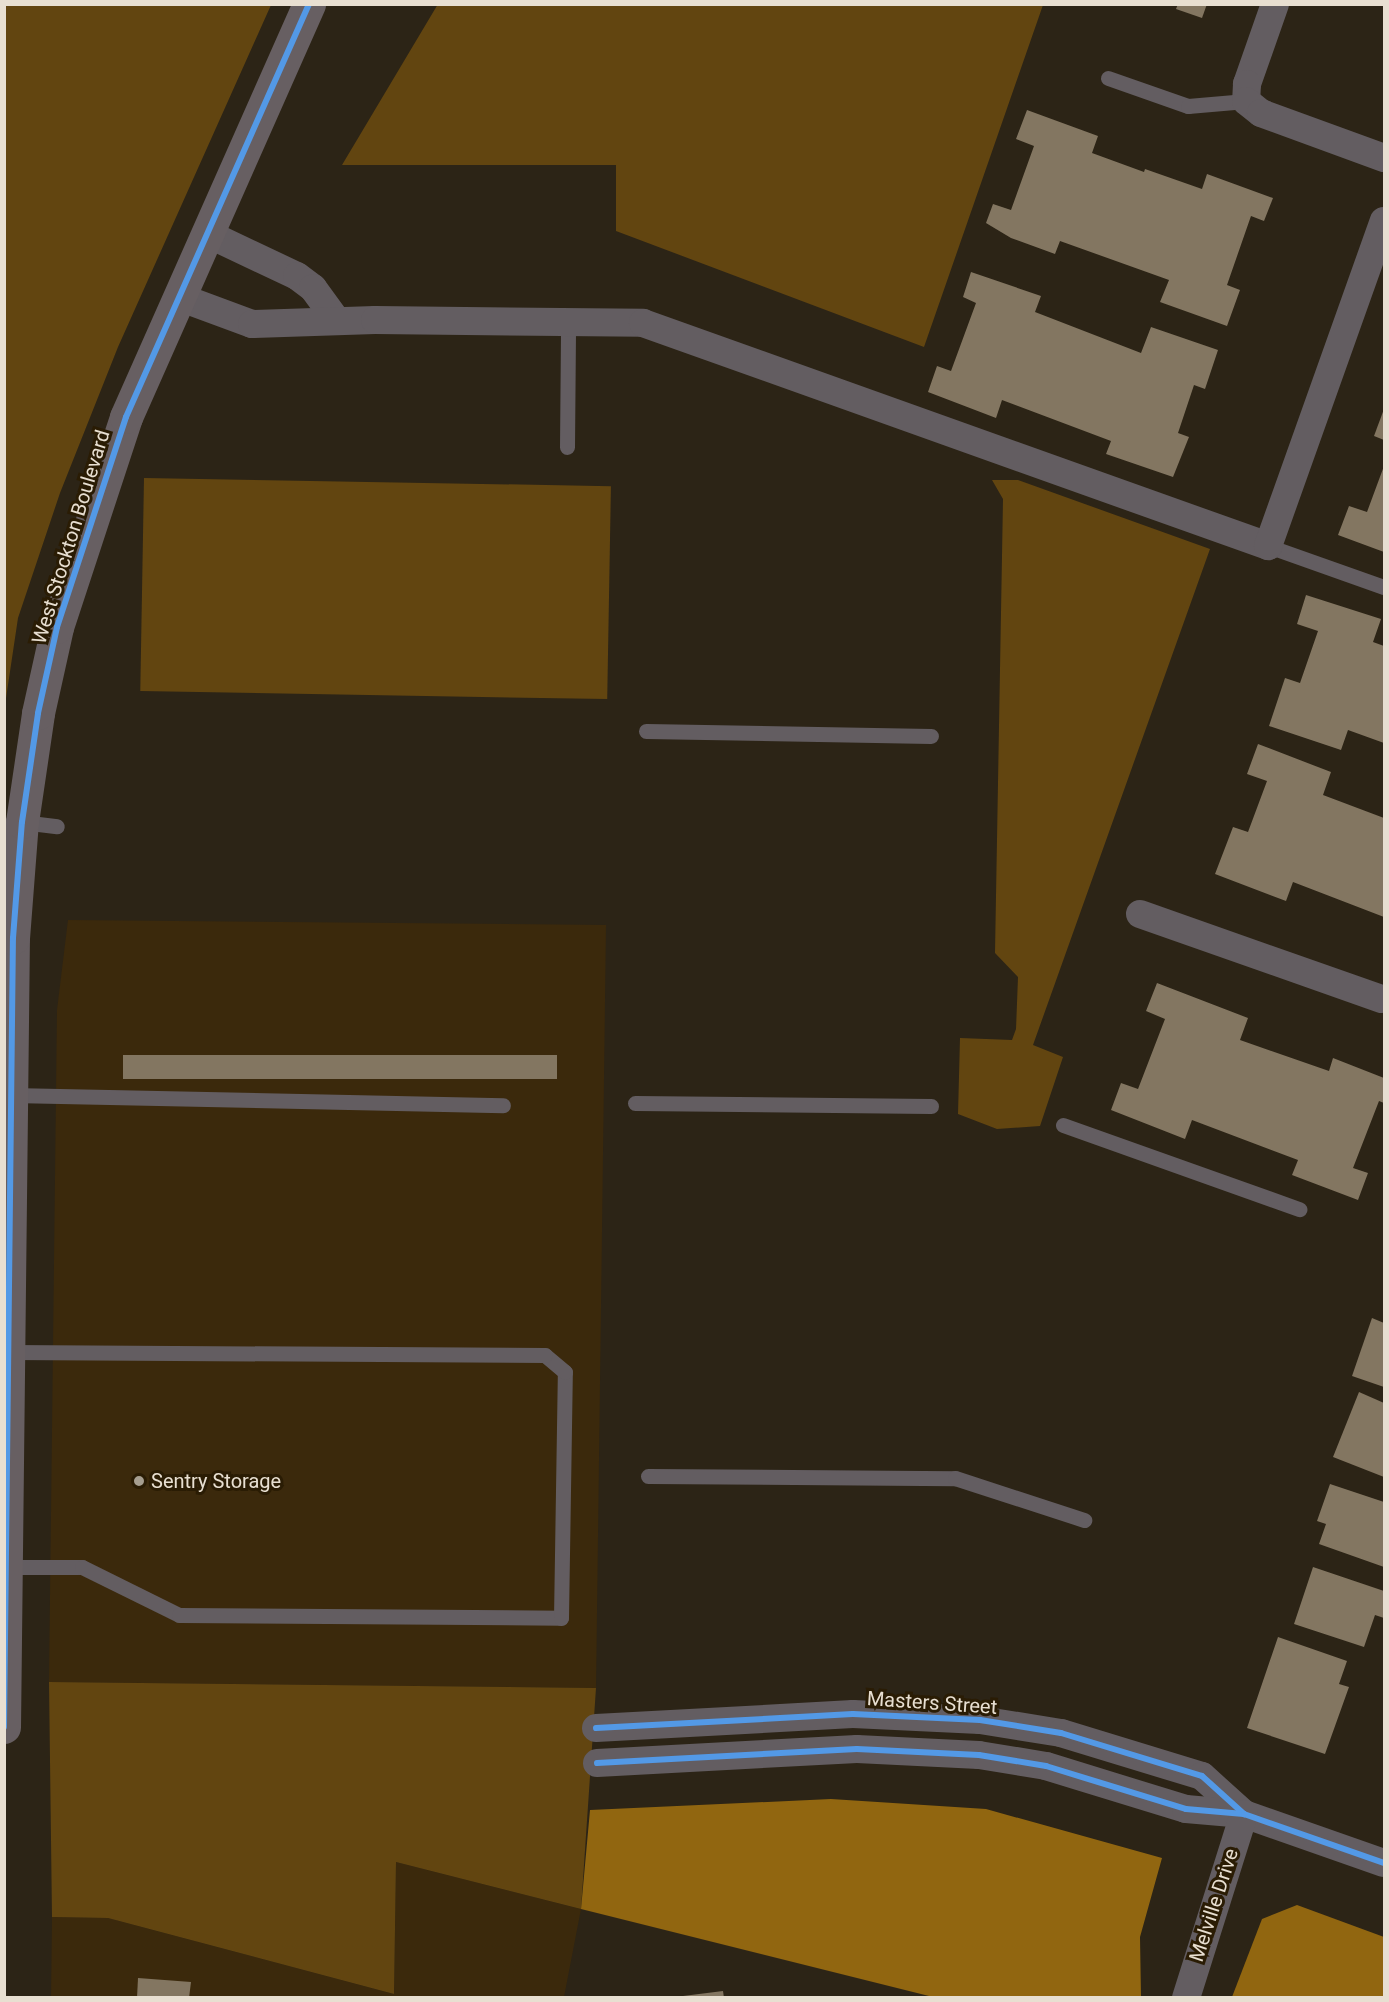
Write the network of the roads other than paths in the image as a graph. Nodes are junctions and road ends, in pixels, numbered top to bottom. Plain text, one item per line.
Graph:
1 (309, 4) edge
2 (1275, 4) edge
3 (1108, 78) dead end
4 (1246, 101) junction
5 (1384, 158) edge
6 (1384, 221) edge
7 (208, 234) junction
8 (179, 297) junction
9 (336, 320) junction
10 (567, 322) junction
11 (567, 447) dead end
12 (1268, 546) junction
13 (1384, 587) edge
14 (646, 731) dead end
15 (931, 736) dead end
16 (22, 822) junction
17 (57, 826) dead end
18 (1140, 914) dead end
19 (1382, 999) dead end
20 (11, 1095) junction
21 (635, 1103) dead end
22 (503, 1105) dead end
23 (931, 1106) dead end
24 (1063, 1125) dead end
25 (1299, 1209) dead end
26 (9, 1352) junction
27 (648, 1476) dead end
28 (1084, 1520) dead end
29 (7, 1567) junction
30 (928, 1716) junction
31 (980, 1720) junction
32 (4, 1727) edge
33 (596, 1728) dead end
34 (927, 1752) junction
35 (979, 1755) junction
36 (597, 1763) dead end
37 (1244, 1814) junction
38 (1383, 1856) edge
39 (1186, 1998) edge

1 - 7 street, West Stockton Boulevard
2 - 4 street
3 - 4 lane
4 - 5 street
6 - 12 street
7 - 8 street, West Stockton Boulevard
7 - 9 street
8 - 9 street
8 - 16 street, West Stockton Boulevard
9 - 10 street
10 - 11 lane
10 - 12 street
12 - 13 lane
14 - 15 lane
16 - 17 lane
16 - 20 street, West Stockton Boulevard
18 - 19 street
20 - 22 lane
20 - 26 street, West Stockton Boulevard
21 - 23 lane
24 - 25 lane
26 - 29 street, West Stockton Boulevard
26 - 29 lane
27 - 28 lane
29 - 32 street, West Stockton Boulevard
30 - 31 street, Masters Street
30 - 33 street, Masters Street
30 - 34 street
31 - 35 street
31 - 37 street, Masters Street
34 - 35 street, Masters Street
34 - 36 street, Masters Street
35 - 37 street, Masters Street
37 - 38 street, Masters Street
37 - 39 street, Melville Drive

